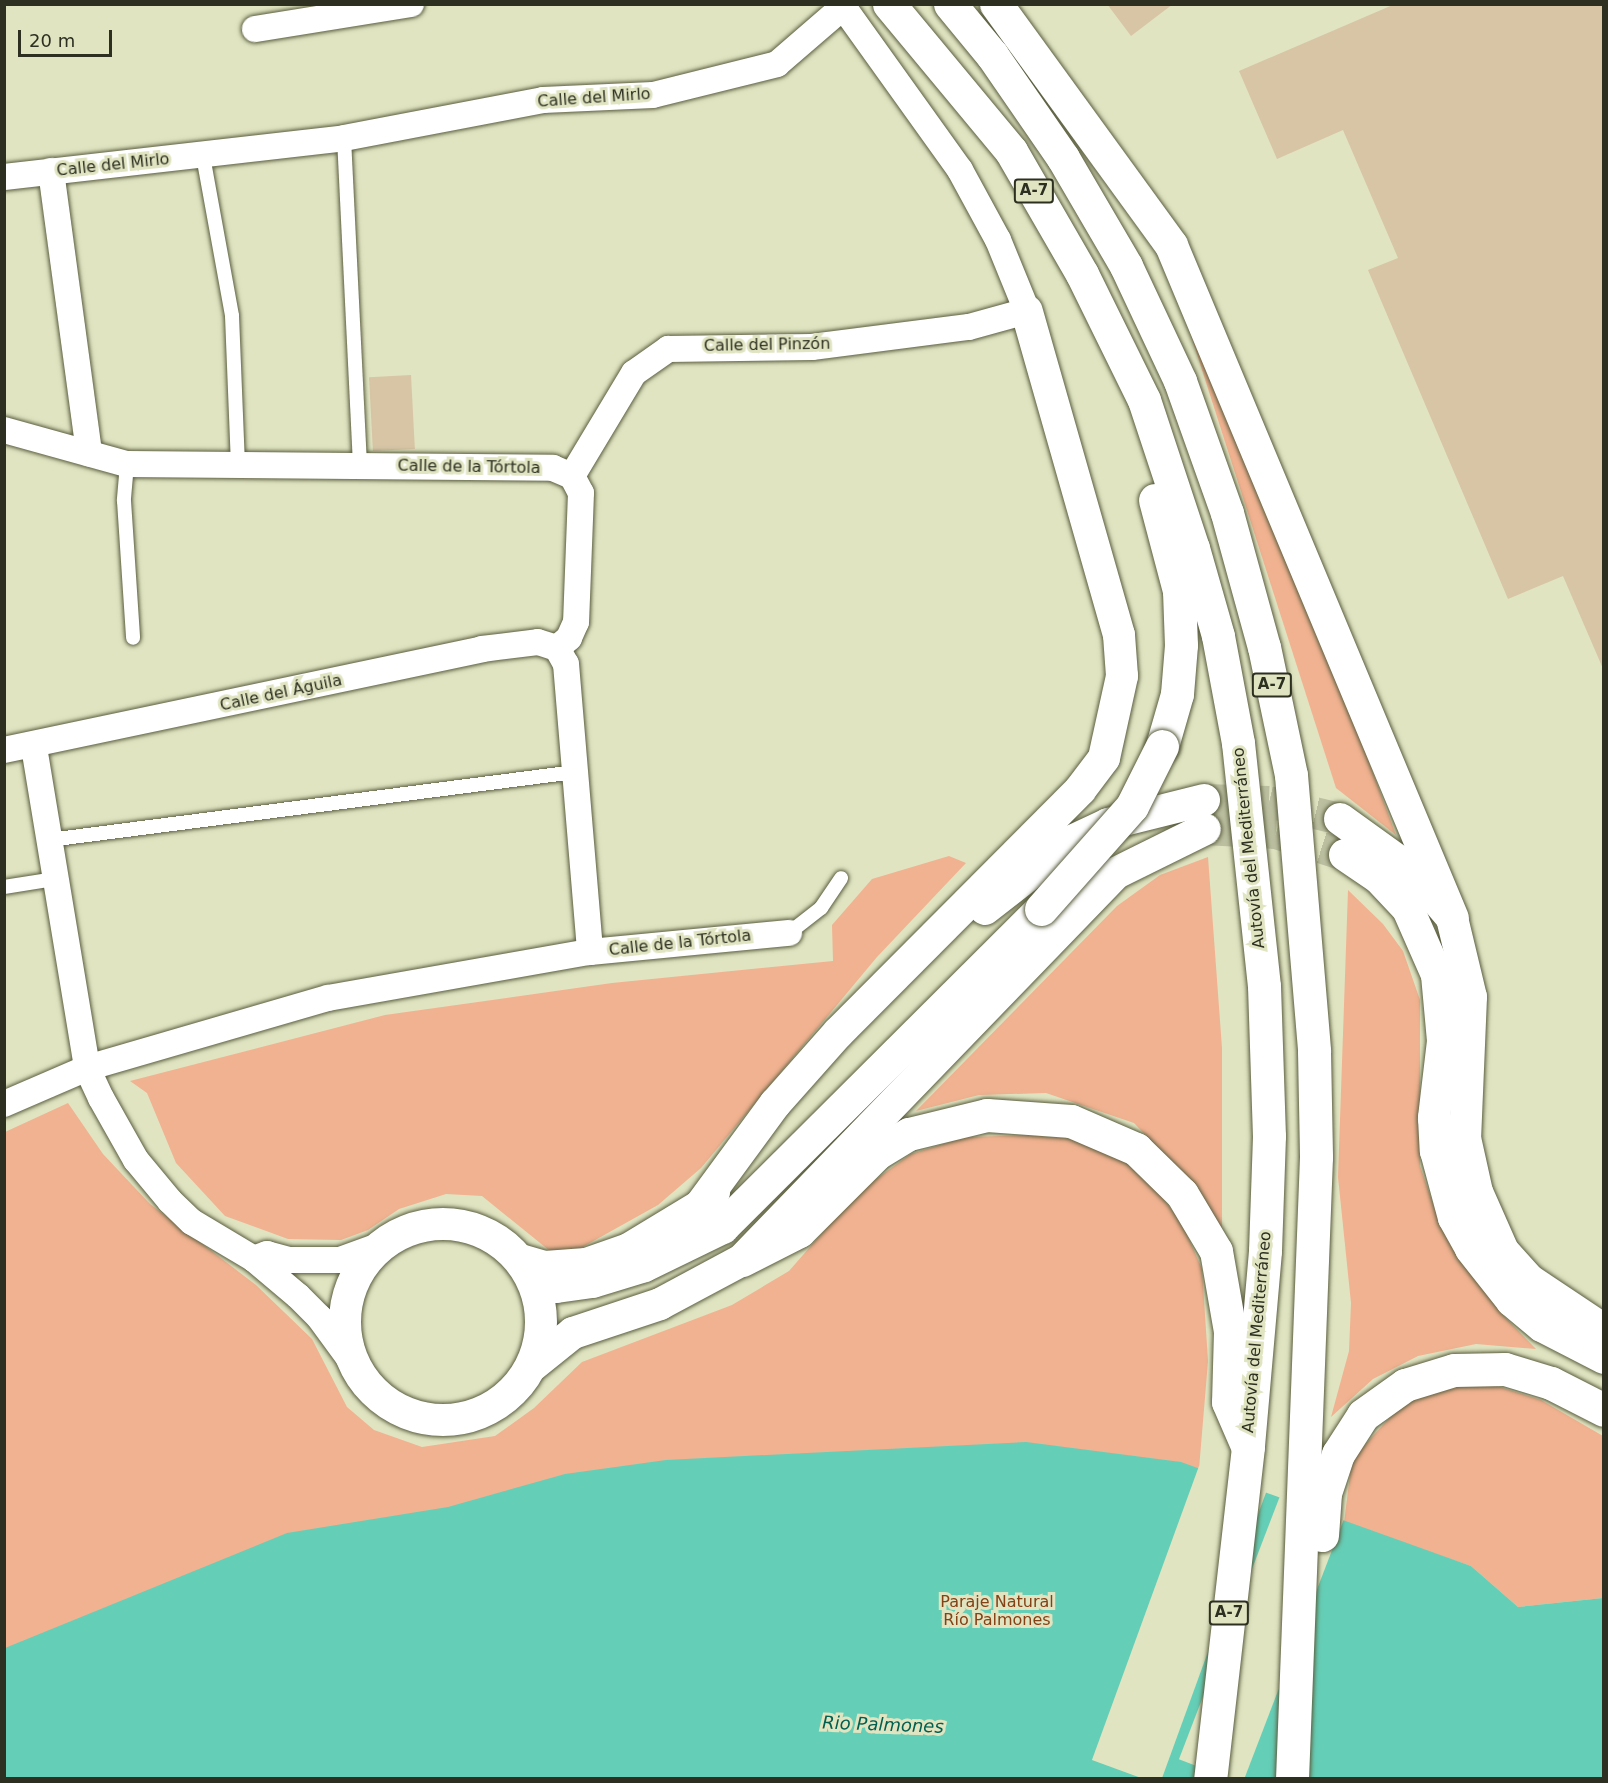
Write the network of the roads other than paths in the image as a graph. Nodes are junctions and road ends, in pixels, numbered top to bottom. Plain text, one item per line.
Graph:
1 (411, 4) edge
2 (889, 4) edge
3 (950, 4) edge
4 (996, 4) edge
5 (842, 6) edge
6 (255, 29) dead end
7 (344, 138) junction
8 (203, 156) junction
9 (51, 171) junction
10 (4, 177) edge
11 (1026, 311) junction
12 (1144, 400) junction
13 (4, 430) edge
14 (89, 453) junction
15 (127, 464) junction
16 (238, 464) junction
17 (360, 466) junction
18 (572, 476) junction
19 (133, 638) dead end
20 (557, 648) junction
21 (34, 747) junction
22 (4, 750) edge
23 (575, 772) junction
24 (1340, 819) tunnel mouth
25 (49, 840) junction
26 (1345, 855) tunnel mouth
27 (840, 878) dead end
28 (55, 879) junction
29 (4, 887) edge
30 (1452, 918) junction
31 (789, 933) joint
32 (590, 952) junction
33 (87, 1068) junction
34 (4, 1104) edge
35 (700, 1206) junction
36 (381, 1245) junction
37 (254, 1259) junction
38 (742, 1260) junction
39 (526, 1270) junction
40 (1604, 1330) edge
41 (1604, 1358) edge
42 (354, 1365) junction
43 (532, 1365) junction
44 (1604, 1410) edge
45 (1248, 1447) junction
46 (1295, 1732) junction
47 (1210, 1779) edge
48 (1292, 1779) edge

1 - 6 street
2 - 12 highway, Autovía del Mediterráneo / A-7
3 - 46 highway, A-7
4 - 30 highway
5 - 7 street, Calle del Mirlo
5 - 11 street, Calle del Mirlo
7 - 8 street, Calle del Mirlo
7 - 17 lane
8 - 9 street, Calle del Mirlo
8 - 16 lane
9 - 10 street, Calle del Mirlo
9 - 14 street
11 - 18 street, Calle del Pinzón
11 - 35 street
12 - 39 highway, bridge
12 - 45 highway, Autovía del Mediterráneo / A-7
13 - 14 street, Calle de la Tórtola
14 - 15 street, Calle de la Tórtola
15 - 16 street, Calle de la Tórtola
15 - 19 lane
16 - 17 street, Calle de la Tórtola
17 - 18 street, Calle de la Tórtola
18 - 20 street
20 - 21 street, Calle del Águila
20 - 23 street, Calle de la Tórtola
21 - 22 street, Calle del Águila
21 - 25 street
23 - 25 lane
23 - 32 street, Calle de la Tórtola
24 - 30 street
25 - 28 street
26 - 41 street
27 - 31 lane
28 - 29 lane
28 - 33 street
30 - 40 street
31 - 32 street, Calle de la Tórtola
32 - 33 street
33 - 34 street
33 - 37 street
35 - 38 street
35 - 39 street
36 - 37 street
36 - 39 street
36 - 42 street
37 - 42 street
38 - 43 street
38 - 45 highway
39 - 43 street
42 - 43 street
44 - 46 highway
45 - 47 highway, Autovía del Mediterráneo / A-7
46 - 48 highway, A-7

